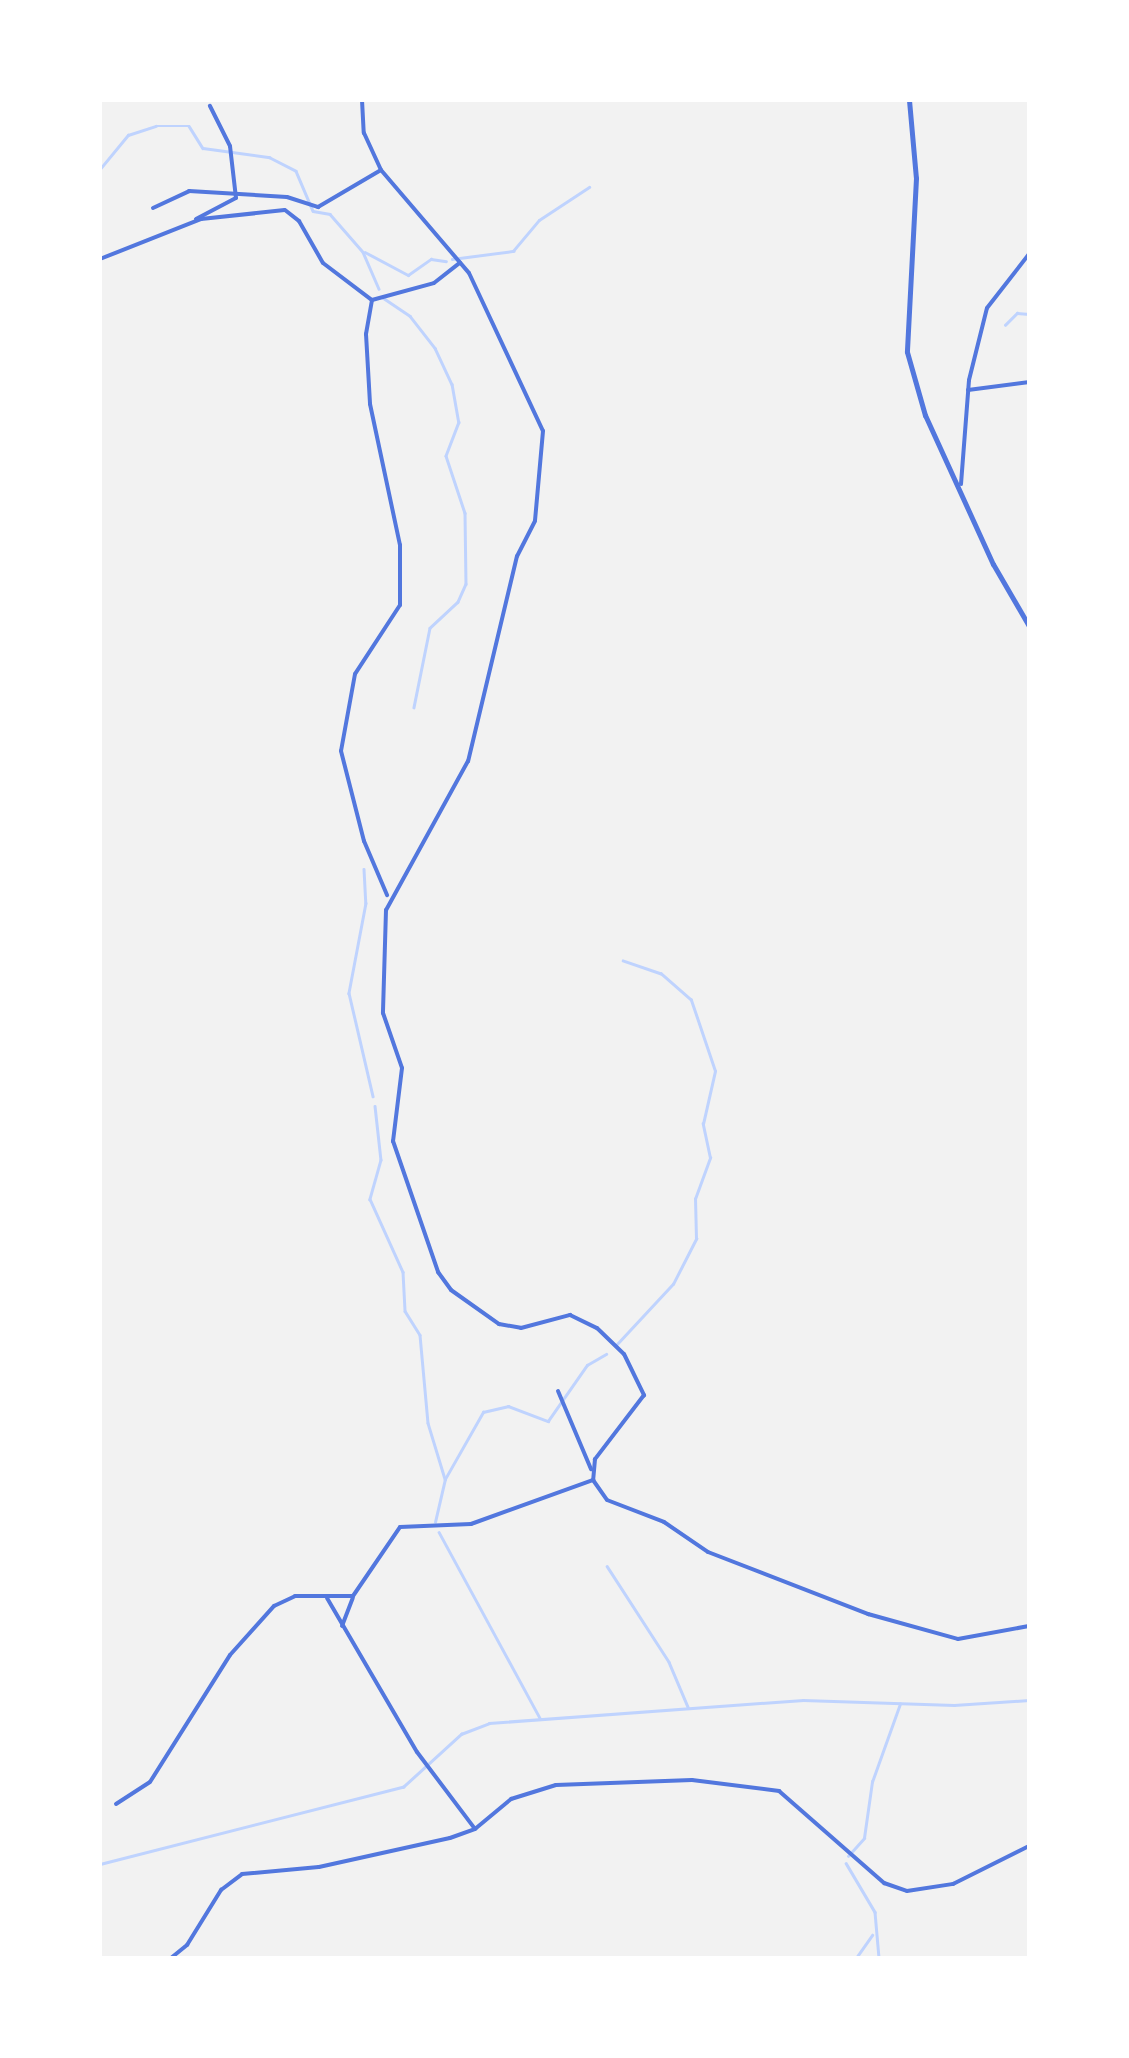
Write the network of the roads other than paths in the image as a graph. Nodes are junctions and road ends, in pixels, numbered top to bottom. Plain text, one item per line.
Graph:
1 (362, 100) edge
2 (908, 100) edge
3 (210, 106) dead end
4 (382, 170) junction
5 (236, 198) junction
6 (153, 208) dead end
7 (192, 222) junction
8 (1029, 254) edge
9 (100, 259) edge
10 (460, 263) junction
11 (372, 300) junction
12 (1029, 382) edge
13 (968, 390) junction
14 (961, 484) junction
15 (1029, 626) edge
16 (388, 897) junction
17 (558, 1390) dead end
18 (593, 1479) junction
19 (353, 1596) junction
20 (327, 1598) junction
21 (342, 1626) junction
22 (1029, 1626) edge
23 (116, 1804) dead end
24 (474, 1830) junction
25 (1029, 1846) edge
26 (171, 1958) edge

1 - 4 street
2 - 14 street
3 - 5 street
4 - 5 street
4 - 10 street
5 - 6 street
5 - 7 street
7 - 9 street
7 - 11 street
8 - 13 street
10 - 11 street
10 - 16 street
11 - 16 street
12 - 13 street
13 - 14 street
14 - 15 street
16 - 18 street
17 - 18 street
18 - 19 street
18 - 22 street
19 - 20 street
19 - 21 street
20 - 21 street
20 - 23 street
21 - 24 street
24 - 25 street
24 - 26 street

